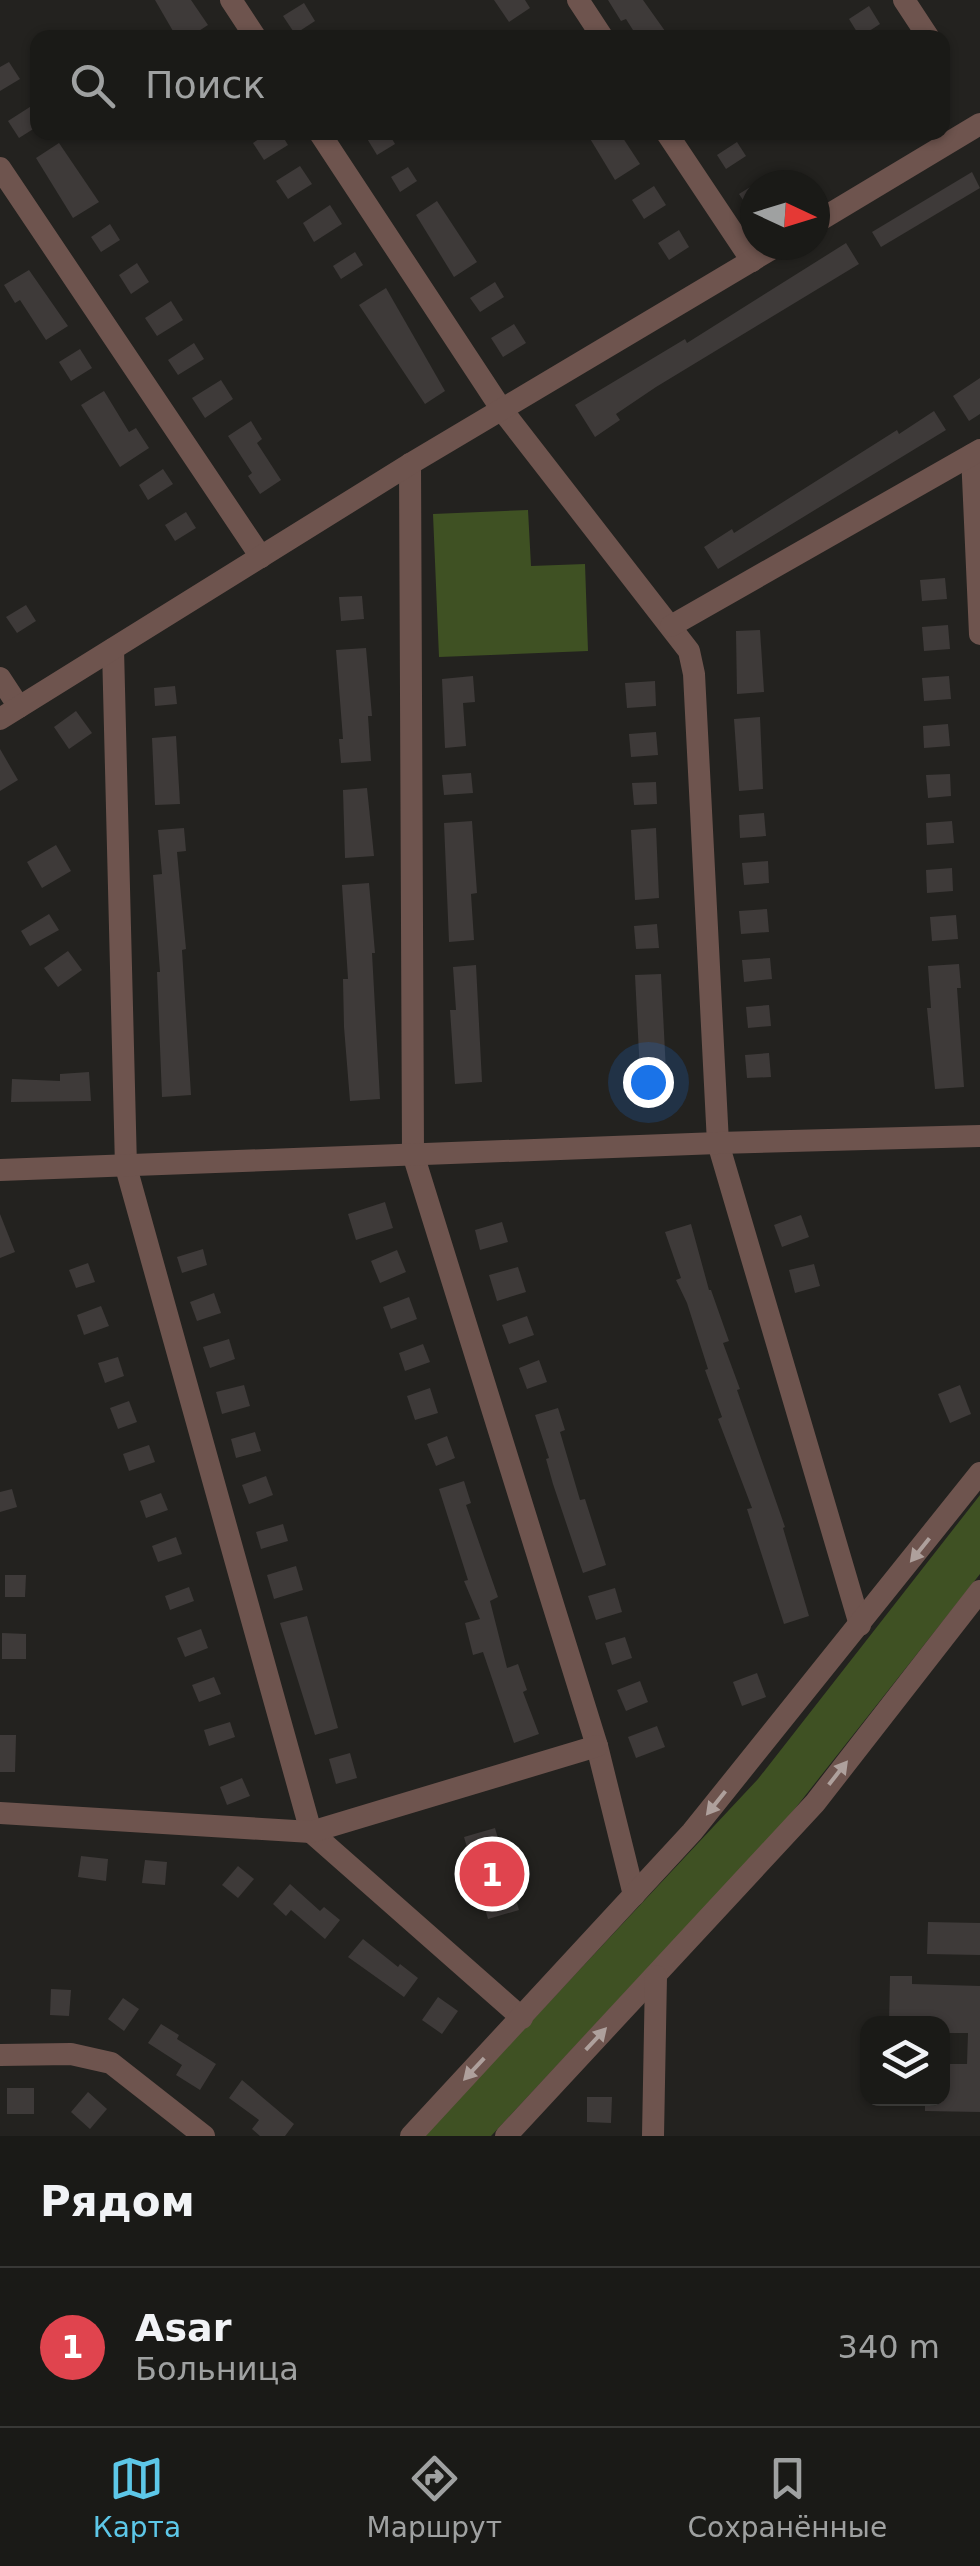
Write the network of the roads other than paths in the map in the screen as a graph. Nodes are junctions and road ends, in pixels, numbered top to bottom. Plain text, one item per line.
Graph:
1 (231, 0) edge
2 (578, 0) edge
3 (904, 0) edge
4 (251, 30) edge
5 (598, 30) edge
6 (924, 30) edge
7 (980, 124) edge
8 (323, 140) edge
9 (671, 140) edge
10 (0, 168) edge
11 (830, 214) edge
12 (740, 242) edge
13 (752, 260) edge
14 (502, 410) junction
15 (976, 452) edge
16 (410, 464) junction
17 (262, 556) junction
18 (671, 626) junction
19 (980, 634) edge
20 (112, 649) junction
21 (0, 678) edge
22 (10, 713) edge
23 (980, 1136) edge
24 (718, 1142) junction
25 (413, 1154) junction
26 (126, 1167) junction
27 (0, 1170) edge
28 (980, 1472) edge
29 (980, 1591) edge
30 (860, 1625) junction
31 (597, 1746) junction
32 (0, 1813) edge
33 (311, 1832) junction
34 (634, 1896) junction
35 (656, 1976) junction
36 (522, 2018) junction
37 (0, 2055) edge
38 (204, 2136) edge
39 (411, 2136) edge
40 (506, 2136) edge
41 (652, 2136) edge

1 - 4 street
2 - 5 street
3 - 6 street
7 - 11 street
8 - 14 street
9 - 12 street
10 - 17 street
13 - 14 street
14 - 16 street
14 - 18 street
15 - 18 street
15 - 19 street
16 - 17 street
16 - 25 street
17 - 20 street
18 - 24 street
20 - 22 street
20 - 26 street
21 - 22 street
23 - 24 street
24 - 25 street
24 - 30 street
25 - 26 street
25 - 31 street
26 - 27 street
26 - 33 street
28 -> 30 street
35 -> 29 street
30 -> 34 street
31 - 33 street
31 - 34 street
32 - 33 street
33 - 36 street
34 - 36 street
40 -> 35 street
35 - 41 street
36 -> 39 street
37 - 38 street

